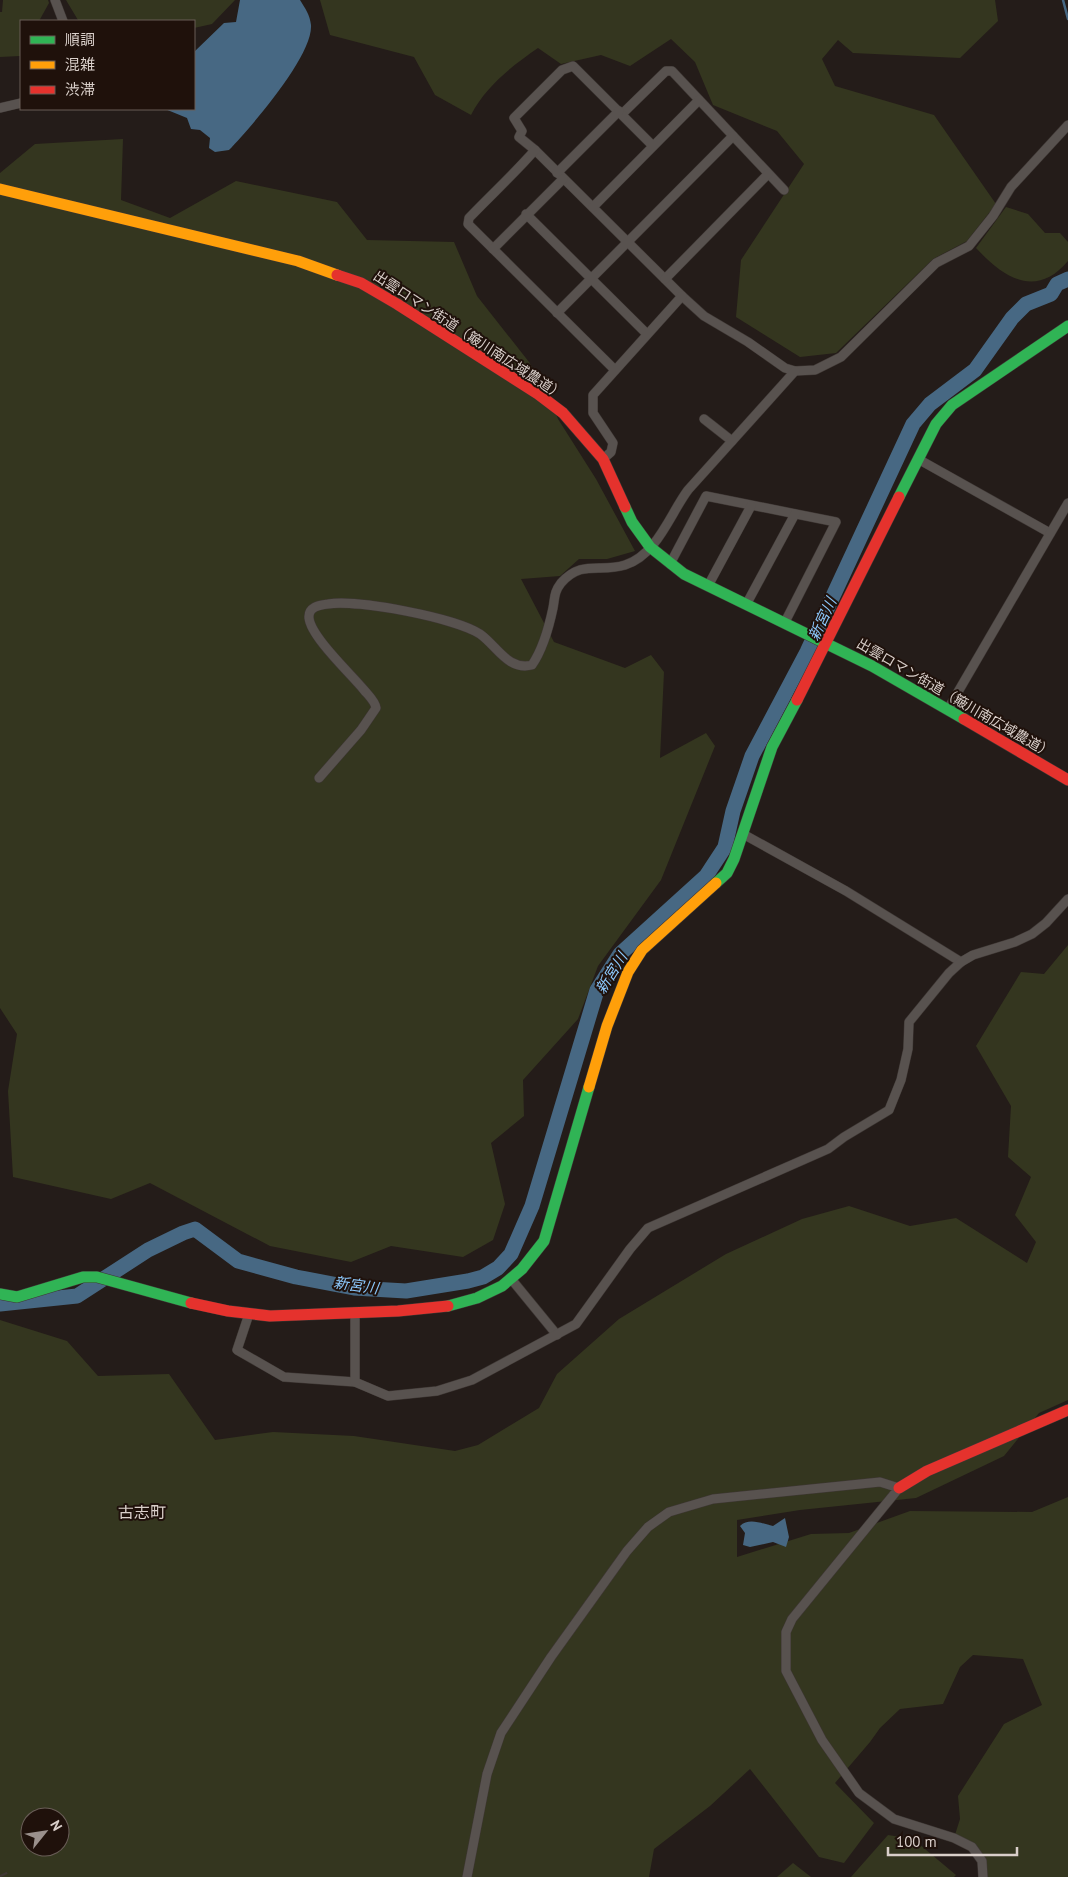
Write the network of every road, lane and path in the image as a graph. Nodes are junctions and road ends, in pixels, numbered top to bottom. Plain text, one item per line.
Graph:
1 (55, 0) edge
2 (63, 20) edge
3 (699, 100) junction
4 (20, 102) edge
5 (0, 108) edge
6 (620, 113) junction
7 (1068, 126) edge
8 (733, 136) junction
9 (653, 146) junction
10 (535, 150) junction
11 (768, 174) junction
12 (560, 176) junction
13 (0, 189) edge
14 (784, 190) dead end
15 (592, 206) junction
16 (526, 214) junction
17 (628, 243) junction
18 (493, 249) junction
19 (592, 279) junction
20 (665, 279) junction
21 (682, 296) junction
22 (557, 313) junction
23 (1068, 326) edge
24 (647, 334) junction
25 (615, 370) junction
26 (795, 371) junction
27 (704, 419) dead end
28 (732, 441) junction
29 (603, 459) junction
30 (918, 459) junction
31 (1068, 503) edge
32 (752, 506) junction
33 (794, 514) junction
34 (1050, 533) junction
35 (650, 547) junction
36 (670, 564) junction
37 (709, 584) junction
38 (747, 603) junction
39 (785, 622) junction
40 (823, 641) junction
41 (948, 709) junction
42 (319, 778) dead end
43 (1068, 780) edge
44 (744, 834) junction
45 (1068, 899) edge
46 (961, 962) junction
47 (512, 1280) junction
48 (0, 1294) edge
49 (356, 1312) junction
50 (249, 1314) junction
51 (557, 1335) junction
52 (355, 1382) junction
53 (1068, 1410) edge
54 (899, 1488) junction
55 (467, 1877) edge
56 (983, 1877) edge

1 - 2 street
3 - 6 street
3 - 8 street
3 - 9 street
4 - 5 street
6 - 9 street
6 - 10 street
6 - 12 street
7 - 26 street
8 - 11 street
8 - 17 street
9 - 15 street
10 - 12 street
10 - 18 street
11 - 14 street
11 - 20 street
12 - 15 street
12 - 16 street
13 - 29 street, 出雲ロマン街道（簸川南広域農道）
15 - 17 street
16 - 18 street
16 - 19 street
17 - 19 street
17 - 20 street
18 - 22 street
19 - 22 street
19 - 24 street
20 - 21 street
21 - 24 street
21 - 26 street
22 - 25 street
23 - 30 street
24 - 25 street
25 - 29 street
26 - 28 street
27 - 28 street
28 - 35 street
29 - 35 street, 出雲ロマン街道（簸川南広域農道）
30 - 34 street
30 - 40 street
31 - 34 street
32 - 33 street
32 - 36 street
32 - 37 street
33 - 38 street
33 - 39 street
34 - 41 street
35 - 36 street, 出雲ロマン街道（簸川南広域農道）
35 - 42 street
36 - 37 street, 出雲ロマン街道（簸川南広域農道）
37 - 38 street, 出雲ロマン街道（簸川南広域農道）
38 - 39 street, 出雲ロマン街道（簸川南広域農道）
39 - 40 street, 出雲ロマン街道（簸川南広域農道）
40 - 41 street, 出雲ロマン街道（簸川南広域農道）
40 - 44 street
41 - 43 street, 出雲ロマン街道（簸川南広域農道）
44 - 46 street
44 - 47 street
45 - 46 street
46 - 51 street
47 - 49 street
47 - 51 street
48 - 50 street
49 - 50 street
49 - 52 street
50 - 52 street
51 - 52 street
53 - 54 street
54 - 55 street
54 - 56 street

